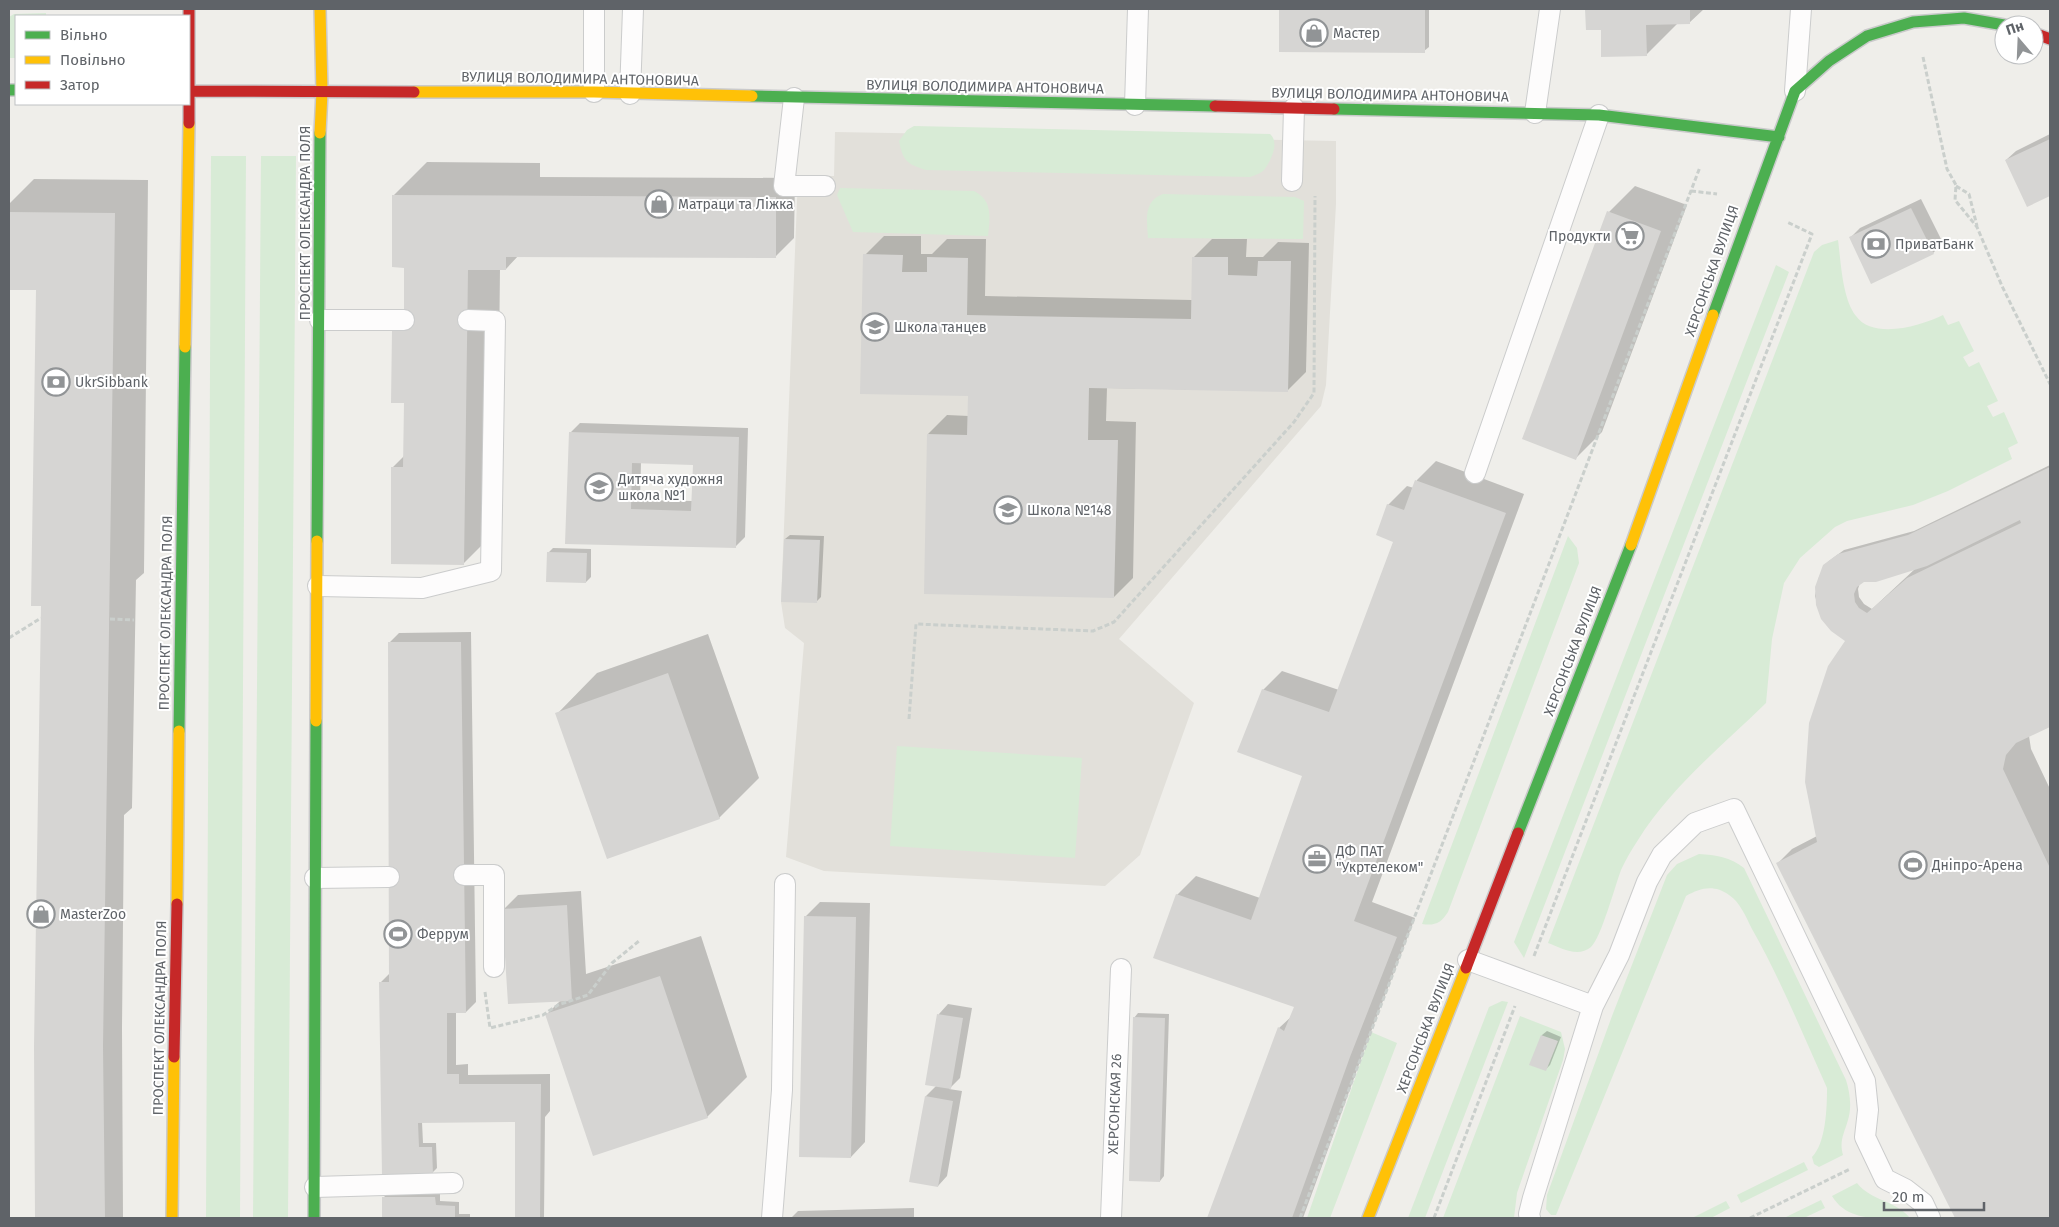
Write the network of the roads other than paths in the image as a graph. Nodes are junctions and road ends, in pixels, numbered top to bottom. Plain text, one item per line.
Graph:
1 (320, 9) edge
2 (594, 9) edge
3 (633, 9) edge
4 (1138, 9) edge
5 (1550, 9) edge
6 (1801, 9) edge
7 (1994, 23) edge
8 (190, 91) edge
9 (1796, 91) junction
10 (322, 92) junction
11 (594, 92) junction
12 (630, 94) junction
13 (794, 98) junction
14 (189, 105) edge
15 (1135, 105) junction
16 (1294, 108) junction
17 (1535, 113) junction
18 (1599, 115) junction
19 (1779, 137) junction
20 (1292, 181) dead end
21 (824, 186) dead end
22 (320, 320) junction
23 (404, 320) dead end
24 (468, 320) dead end
25 (1475, 473) dead end
26 (318, 586) junction
27 (464, 875) dead end
28 (389, 877) dead end
29 (315, 878) junction
30 (785, 884) dead end
31 (1468, 960) junction
32 (494, 968) road end
33 (1121, 969) dead end
34 (1593, 1006) junction
35 (452, 1183) dead end
36 (315, 1187) junction
37 (773, 1212) edge
38 (172, 1218) edge
39 (314, 1218) edge
40 (1110, 1218) edge
41 (1368, 1218) edge
42 (1530, 1218) edge
43 (1930, 1218) edge

1 - 10 street, ПРОСПЕКТ ОЛЕКСАНДРА ПОЛЯ
2 - 11 lane
3 - 12 lane
4 - 15 lane
5 - 17 lane
6 - 9 lane
7 - 9 street
8 - 10 street, ВУЛИЦЯ ВОЛОДИМИРА АНТОНОВИЧА
9 - 19 street, ХЕРСОНСЬКА ВУЛИЦЯ
10 - 11 street, ВУЛИЦЯ ВОЛОДИМИРА АНТОНОВИЧА
10 - 22 street, ПРОСПЕКТ ОЛЕКСАНДРА ПОЛЯ
11 - 12 street, ВУЛИЦЯ ВОЛОДИМИРА АНТОНОВИЧА
12 - 13 street, ВУЛИЦЯ ВОЛОДИМИРА АНТОНОВИЧА
13 - 15 street, ВУЛИЦЯ ВОЛОДИМИРА АНТОНОВИЧА
13 - 21 lane
14 - 38 street, ПРОСПЕКТ ОЛЕКСАНДРА ПОЛЯ
15 - 16 street, ВУЛИЦЯ ВОЛОДИМИРА АНТОНОВИЧА
16 - 17 street, ВУЛИЦЯ ВОЛОДИМИРА АНТОНОВИЧА
16 - 20 lane
17 - 18 street, ВУЛИЦЯ ВОЛОДИМИРА АНТОНОВИЧА
18 - 19 street, ВУЛИЦЯ ВОЛОДИМИРА АНТОНОВИЧА
18 - 25 lane
19 - 31 street, ХЕРСОНСЬКА ВУЛИЦЯ
22 - 23 lane
22 - 26 street, ПРОСПЕКТ ОЛЕКСАНДРА ПОЛЯ
24 - 26 lane
26 - 29 street, ПРОСПЕКТ ОЛЕКСАНДРА ПОЛЯ
27 - 32 lane
28 - 29 lane
29 - 36 street, ПРОСПЕКТ ОЛЕКСАНДРА ПОЛЯ
30 - 37 lane
31 - 34 lane
31 - 41 street, ХЕРСОНСЬКА ВУЛИЦЯ
33 - 40 lane, ХЕРСОНСКАЯ 26
34 - 42 lane
34 - 43 lane
35 - 36 lane
36 - 39 street, ПРОСПЕКТ ОЛЕКСАНДРА ПОЛЯ

